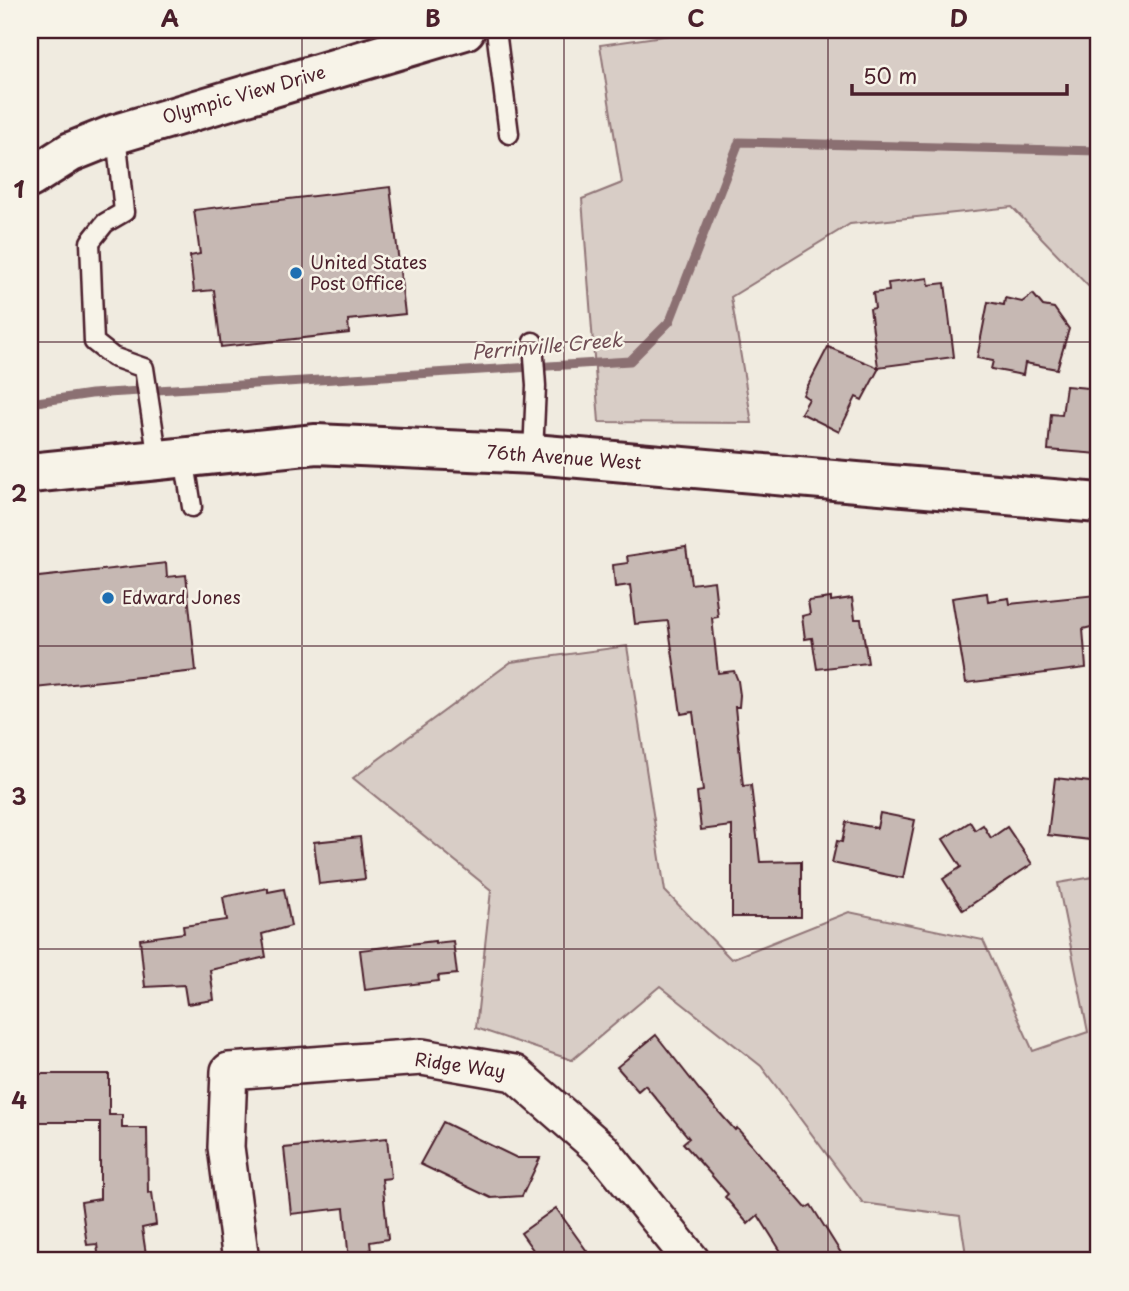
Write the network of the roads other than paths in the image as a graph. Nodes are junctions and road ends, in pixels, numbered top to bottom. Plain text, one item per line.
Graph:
1 (465, 30) edge
2 (496, 30) edge
3 (116, 134) junction
4 (509, 134) dead end
5 (30, 178) edge
6 (533, 342) dead end
7 (533, 454) junction
8 (171, 458) junction
9 (30, 473) edge
10 (1099, 503) edge
11 (192, 507) dead end
12 (240, 1261) edge
13 (692, 1261) edge

1 - 3 street, Olympic View Drive
2 - 4 lane
3 - 5 street, Olympic View Drive
3 - 8 lane
6 - 7 lane
7 - 8 street, 76th Avenue West
7 - 10 street, 76th Avenue West
8 - 9 street, 76th Avenue West
8 - 11 lane
12 - 13 street, Ridge Way

